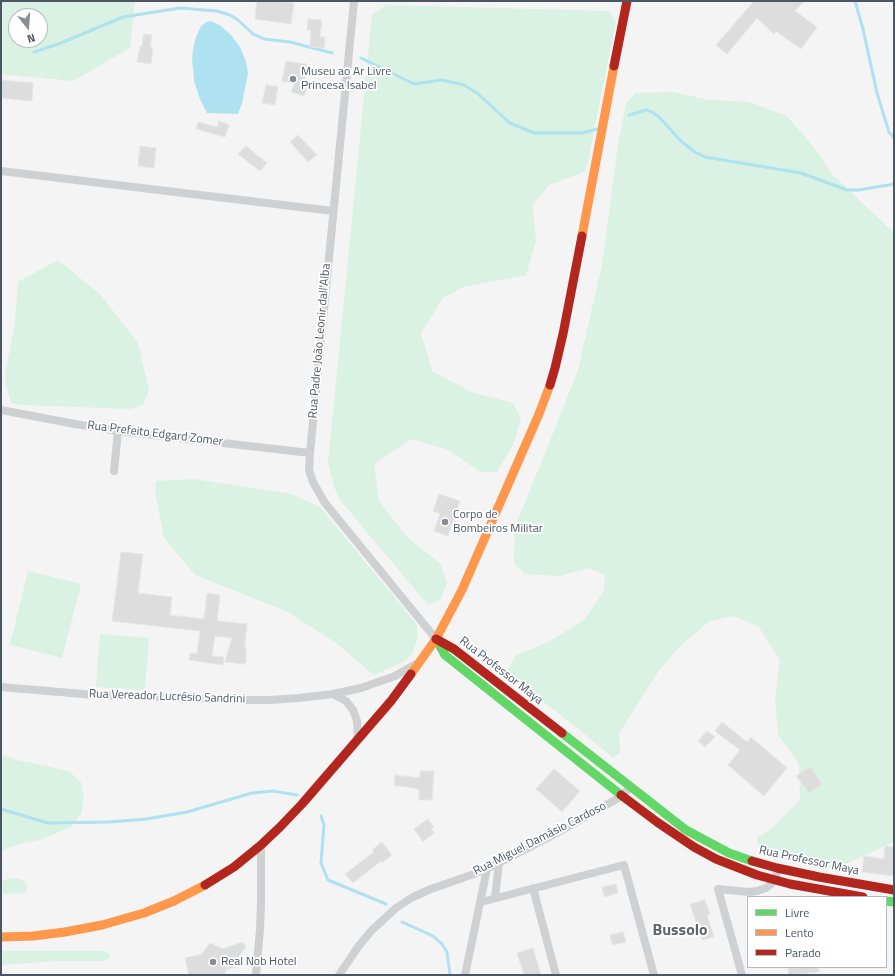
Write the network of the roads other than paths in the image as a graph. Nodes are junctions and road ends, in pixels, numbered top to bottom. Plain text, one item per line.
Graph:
1 (354, 1) edge
2 (627, 1) edge
3 (1, 171) edge
4 (333, 211) junction
5 (1, 410) edge
6 (118, 431) junction
7 (310, 453) junction
8 (114, 471) dead end
9 (436, 639) junction
10 (420, 662) junction
11 (1, 687) edge
12 (334, 694) junction
13 (358, 739) junction
14 (630, 787) junction
15 (622, 796) junction
16 (261, 845) junction
17 (499, 863) junction
18 (777, 868) junction
19 (488, 869) junction
20 (776, 880) junction
21 (533, 888) junction
22 (894, 890) edge
23 (858, 896) edge
24 (495, 898) junction
25 (481, 902) junction
26 (1, 937) edge
27 (256, 975) edge
28 (339, 975) edge
29 (466, 975) edge
30 (556, 975) edge
31 (654, 975) edge
32 (742, 975) edge

1 - 4 street, Rua Padre João Leonir dall'Alba
2 - 9 main road
3 - 4 street
4 - 7 street, Rua Padre João Leonir dall'Alba
5 - 6 street, Rua Prefeito Edgard Zomer
6 - 7 street, Rua Prefeito Edgard Zomer
6 - 8 street
7 - 9 street, Rua Padre João Leonir dall'Alba
9 - 10 main road
9 - 14 main road, Rua Professor Maya
9 - 15 main road, Rua Professor Maya
10 - 12 street, Rua Vereador Lucrésio Sandrini
10 - 13 main road
11 - 12 street, Rua Vereador Lucrésio Sandrini
12 - 13 street
13 - 16 main road
14 - 15 street, Rua Miguel Damásio Cardoso
14 - 18 main road, Rua Professor Maya
15 - 17 street, Rua Miguel Damásio Cardoso
15 - 20 main road, Rua Professor Maya
16 - 26 main road
16 - 27 street
17 - 19 street, Rua Miguel Damásio Cardoso
17 - 24 street
18 - 20 street
18 - 22 main road, Rua Professor Maya
19 - 25 street
19 - 28 street, Rua Miguel Damásio Cardoso
20 - 23 main road, Rua Professor Maya
20 - 32 street
21 - 24 street
21 - 30 street
21 - 31 street
24 - 25 street
25 - 29 street

